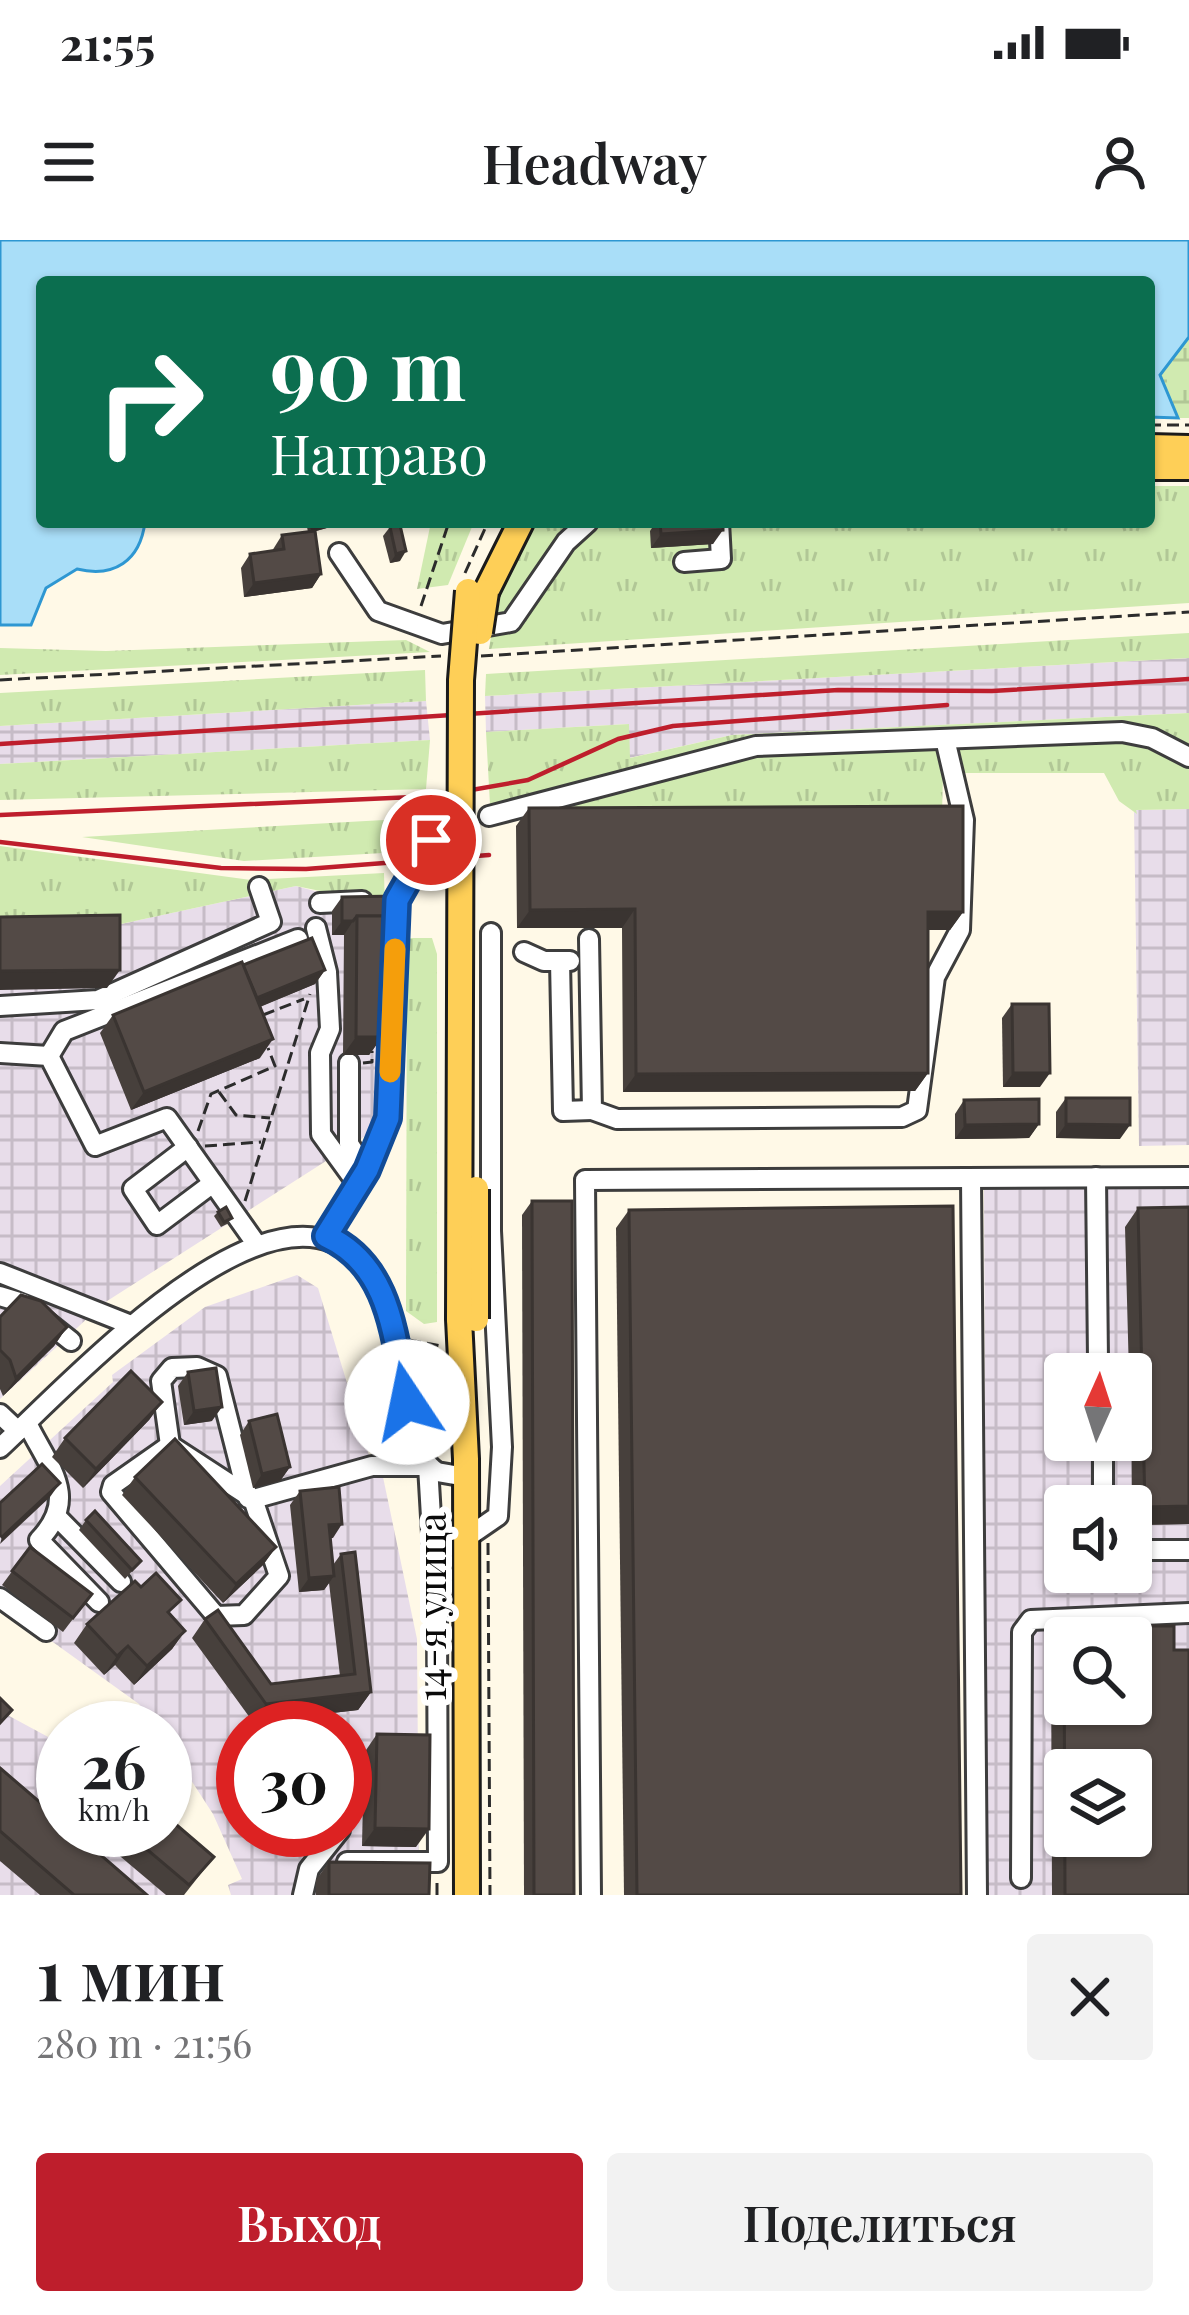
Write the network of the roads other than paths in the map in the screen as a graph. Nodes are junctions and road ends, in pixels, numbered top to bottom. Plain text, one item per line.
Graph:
1 (1155, 447) edge
2 (1189, 448) edge
3 (1155, 466) edge
4 (1189, 467) edge
5 (499, 528) edge
6 (517, 528) edge
7 (581, 528) edge
8 (719, 528) edge
9 (339, 554) dead end
10 (684, 562) dead end
11 (470, 591) junction
12 (945, 739) junction
13 (1189, 758) edge
14 (489, 816) tunnel mouth
15 (431, 840) tunnel mouth
16 (259, 887) dead end
17 (397, 900) junction
18 (320, 903) dead end
19 (316, 928) dead end
20 (491, 933) dead end
21 (298, 939) edge
22 (589, 939) dead end
23 (524, 952) dead end
24 (560, 961) junction
25 (587, 961) junction
26 (0, 1006) edge
27 (0, 1053) edge
28 (49, 1056) junction
29 (349, 1063) road end
30 (592, 1110) junction
31 (188, 1147) junction
32 (1189, 1177) edge
33 (362, 1178) junction
34 (970, 1178) junction
35 (1096, 1178) junction
36 (213, 1184) junction
37 (326, 1236) junction
38 (257, 1245) junction
39 (0, 1273) edge
40 (0, 1296) edge
41 (131, 1325) junction
42 (70, 1341) edge
43 (1098, 1353) edge
44 (0, 1414) edge
45 (22, 1427) junction
46 (170, 1445) junction
47 (0, 1448) edge
48 (428, 1466) junction
49 (466, 1468) junction
50 (251, 1498) junction
51 (59, 1520) junction
52 (466, 1538) junction
53 (1152, 1550) edge
54 (1189, 1550) edge
55 (121, 1582) dead end
56 (0, 1598) edge
57 (99, 1602) dead end
58 (1189, 1613) edge
59 (46, 1631) dead end
60 (318, 1857) edge
61 (347, 1862) edge
62 (438, 1862) junction
63 (1021, 1878) dead end
64 (467, 1884) edge
65 (303, 1895) edge
66 (591, 1895) edge
67 (977, 1895) edge

1 - 2 main road
3 - 4 main road
5 - 11 main road
6 - 11 main road
7 - 9 street
8 - 10 street
11 - 49 main road, 14-я улица, bridge
12 - 13 street
12 - 14 street
12 - 30 street
15 - 17 street
16 - 26 street
17 - 18 street
17 - 33 street
19 - 33 street
20 - 52 street
21 - 28 street
22 - 25 street
23 - 24 street
24 - 25 street
24 - 30 street
25 - 30 street
27 - 28 street
28 - 31 street
29 - 33 street
31 - 36 street
31 - 36 street
32 - 35 street
33 - 37 street
34 - 35 street
34 - 66 street
34 - 67 street
35 - 43 street
36 - 38 street
37 - 38 street
37 - 48 street
38 - 41 street
39 - 41 street
40 - 42 street
41 - 45 street
44 - 45 street
45 - 47 street
45 - 51 street
46 - 50 street
46 - 50 street
46 - 50 street
48 - 49 street
48 - 50 street
48 - 62 street
49 - 52 main road, 14-я улица
51 - 55 street
51 - 57 street
52 - 64 main road, 14-я улица
53 - 54 street
56 - 59 street
58 - 63 street
60 - 65 street
61 - 62 street
62 - 64 street

